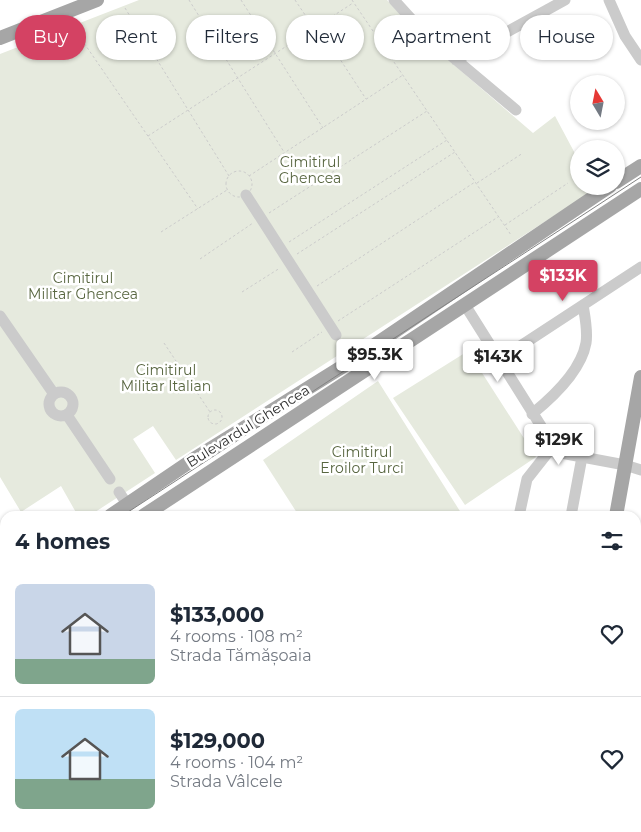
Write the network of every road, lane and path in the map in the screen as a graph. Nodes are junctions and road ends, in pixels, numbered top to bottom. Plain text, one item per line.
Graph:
1 (97, 0) edge
2 (189, 0) edge
3 (241, 0) edge
4 (295, 0) edge
5 (352, 0) edge
6 (394, 0) edge
7 (565, 0) edge
8 (609, 0) edge
9 (354, 3) junction
10 (125, 8) dead end
11 (250, 15) edge
12 (305, 15) edge
13 (335, 15) edge
14 (407, 15) edge
15 (510, 30) edge
16 (0, 38) edge
17 (86, 46) edge
18 (276, 56) edge
19 (266, 60) edge
20 (340, 60) edge
21 (456, 60) edge
22 (641, 60) edge
23 (403, 76) junction
24 (238, 78) junction
25 (366, 100) junction
26 (188, 110) junction
27 (516, 110) dead end
28 (427, 111) junction
29 (323, 128) junction
30 (148, 136) junction
31 (447, 140) junction
32 (455, 152) junction
33 (285, 153) junction
34 (524, 153) dead end
35 (641, 166) edge
36 (229, 176) junction
37 (249, 176) junction
38 (625, 176) edge
39 (476, 183) junction
40 (568, 183) dead end
41 (227, 190) junction
42 (246, 195) junction
43 (596, 195) edge
44 (638, 196) edge
45 (198, 209) junction
46 (499, 217) junction
47 (261, 218) junction
48 (504, 225) junction
49 (161, 232) dead end
50 (511, 235) dead end
51 (280, 248) junction
52 (200, 259) dead end
53 (288, 261) junction
54 (641, 267) edge
55 (242, 292) dead end
56 (308, 292) junction
57 (466, 305) junction
58 (583, 305) junction
59 (0, 316) edge
60 (333, 331) junction
61 (164, 343) dead end
62 (292, 352) dead end
63 (348, 354) junction
64 (499, 360) junction
65 (361, 373) junction
66 (641, 377) edge
67 (210, 412) junction
68 (532, 414) junction
69 (553, 446) junction
70 (582, 457) junction
71 (625, 464) junction
72 (641, 470) edge
73 (110, 479) dead end
74 (119, 492) dead end
75 (131, 510) edge
76 (151, 511) edge
77 (520, 511) edge
78 (572, 511) edge
79 (617, 511) edge

1 - 16 main road
2 - 24 path
3 - 11 path
4 - 12 path
5 - 9 path
6 - 14 street
7 - 15 street
8 - 22 street
9 - 13 path
9 - 23 path
10 - 26 path
17 - 30 path
18 - 29 path
19 - 24 path
20 - 25 path
21 - 27 street
23 - 25 path
23 - 28 path
24 - 26 path
24 - 33 path
25 - 29 path
26 - 30 path
26 - 36 path
28 - 31 path
28 - 47 path
29 - 33 path
30 - 45 path
31 - 32 path
31 - 51 path
32 - 39 path
32 - 53 path
33 - 37 path
34 - 39 path
35 - 38 main road
36 - 37 path
36 - 41 path
37 - 42 path
39 - 46 path
39 - 56 path
40 - 48 path
41 - 42 path
41 - 45 path
42 - 47 street
43 - 63 main road, Bulevardul Ghencea
44 - 57 main road, Bulevardul Ghencea
45 - 49 path
46 - 48 path
46 - 60 path
47 - 51 street
47 - 52 path
48 - 50 path
51 - 53 street
53 - 55 path
53 - 56 street
54 - 58 street
56 - 60 street
57 - 64 street
57 - 65 main road, Bulevardul Ghencea
58 - 64 street
58 - 68 street
59 - 73 street
60 - 62 path
61 - 67 path
63 - 65 main road
63 - 75 main road, Bulevardul Ghencea
64 - 68 street
65 - 76 main road, Bulevardul Ghencea
66 - 71 main road
67 - 67 path
68 - 69 street
69 - 70 street
69 - 77 street
70 - 71 street
70 - 78 street
71 - 72 street
71 - 79 main road
74 - 75 street

